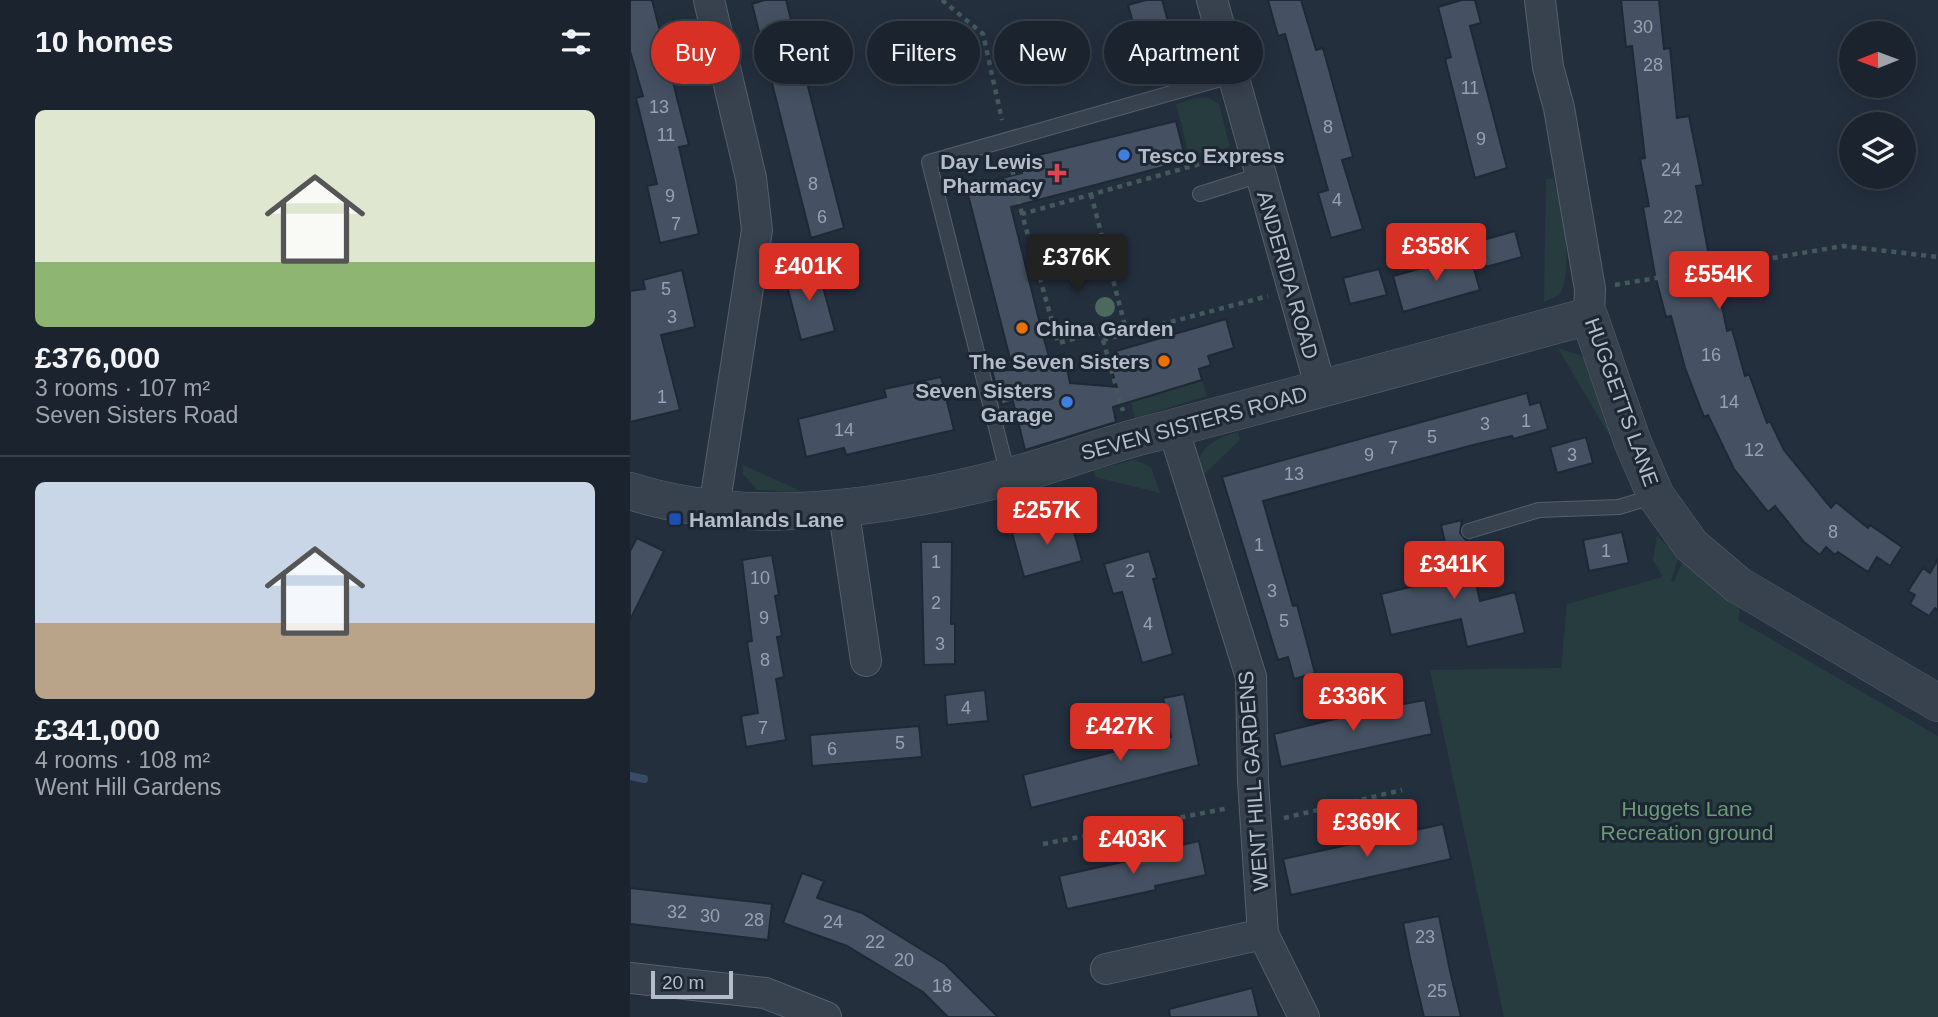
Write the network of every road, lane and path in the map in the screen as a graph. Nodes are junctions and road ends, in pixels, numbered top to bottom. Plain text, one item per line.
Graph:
1 (709, 0) edge
2 (942, 0) edge
3 (1212, 0) edge
4 (1540, 0) edge
5 (1217, 21) edge
6 (1203, 84) edge
7 (1233, 84) edge
8 (1006, 140) junction
9 (1256, 162) junction
10 (1091, 194) junction
11 (1199, 194) dead end
12 (1022, 214) junction
13 (1938, 257) edge
14 (1293, 290) junction
15 (1589, 303) junction
16 (1127, 334) junction
17 (1103, 340) junction
18 (1321, 389) junction
19 (1173, 428) junction
20 (1131, 439) junction
21 (1009, 477) junction
22 (630, 491) edge
23 (1656, 496) junction
24 (843, 506) junction
25 (714, 508) junction
26 (1469, 531) dead end
27 (866, 661) dead end
28 (1938, 703) edge
29 (1402, 790) dead end
30 (1255, 814) junction
31 (1043, 844) dead end
32 (1263, 934) junction
33 (1106, 969) dead end
34 (630, 978) edge
35 (825, 1017) edge
36 (1304, 1017) edge

1 - 25 street
2 - 8 path
3 - 5 street, ANDERIDA ROAD
4 - 15 street, HUGGETTS LANE
6 - 8 lane
7 - 9 street, ANDERIDA ROAD
8 - 12 path
8 - 21 lane
9 - 10 path
9 - 11 lane
9 - 14 street, ANDERIDA ROAD
10 - 12 path
10 - 16 path
12 - 17 path
13 - 15 path
14 - 16 path
14 - 18 street, ANDERIDA ROAD
15 - 18 street, SEVEN SISTERS ROAD
15 - 23 street, HUGGETTS LANE
16 - 17 path
17 - 20 path
18 - 19 street, SEVEN SISTERS ROAD
19 - 20 street, SEVEN SISTERS ROAD
19 - 30 street, WENT HILL GARDENS
20 - 21 street, SEVEN SISTERS ROAD
21 - 24 street, SEVEN SISTERS ROAD
22 - 25 street, SEVEN SISTERS ROAD
23 - 26 lane
23 - 28 street, HUGGETTS LANE
24 - 25 street, SEVEN SISTERS ROAD
24 - 27 street
29 - 30 path
30 - 31 path
30 - 32 street, WENT HILL GARDENS
32 - 33 street
32 - 36 street, WENT HILL GARDENS
34 - 35 street

